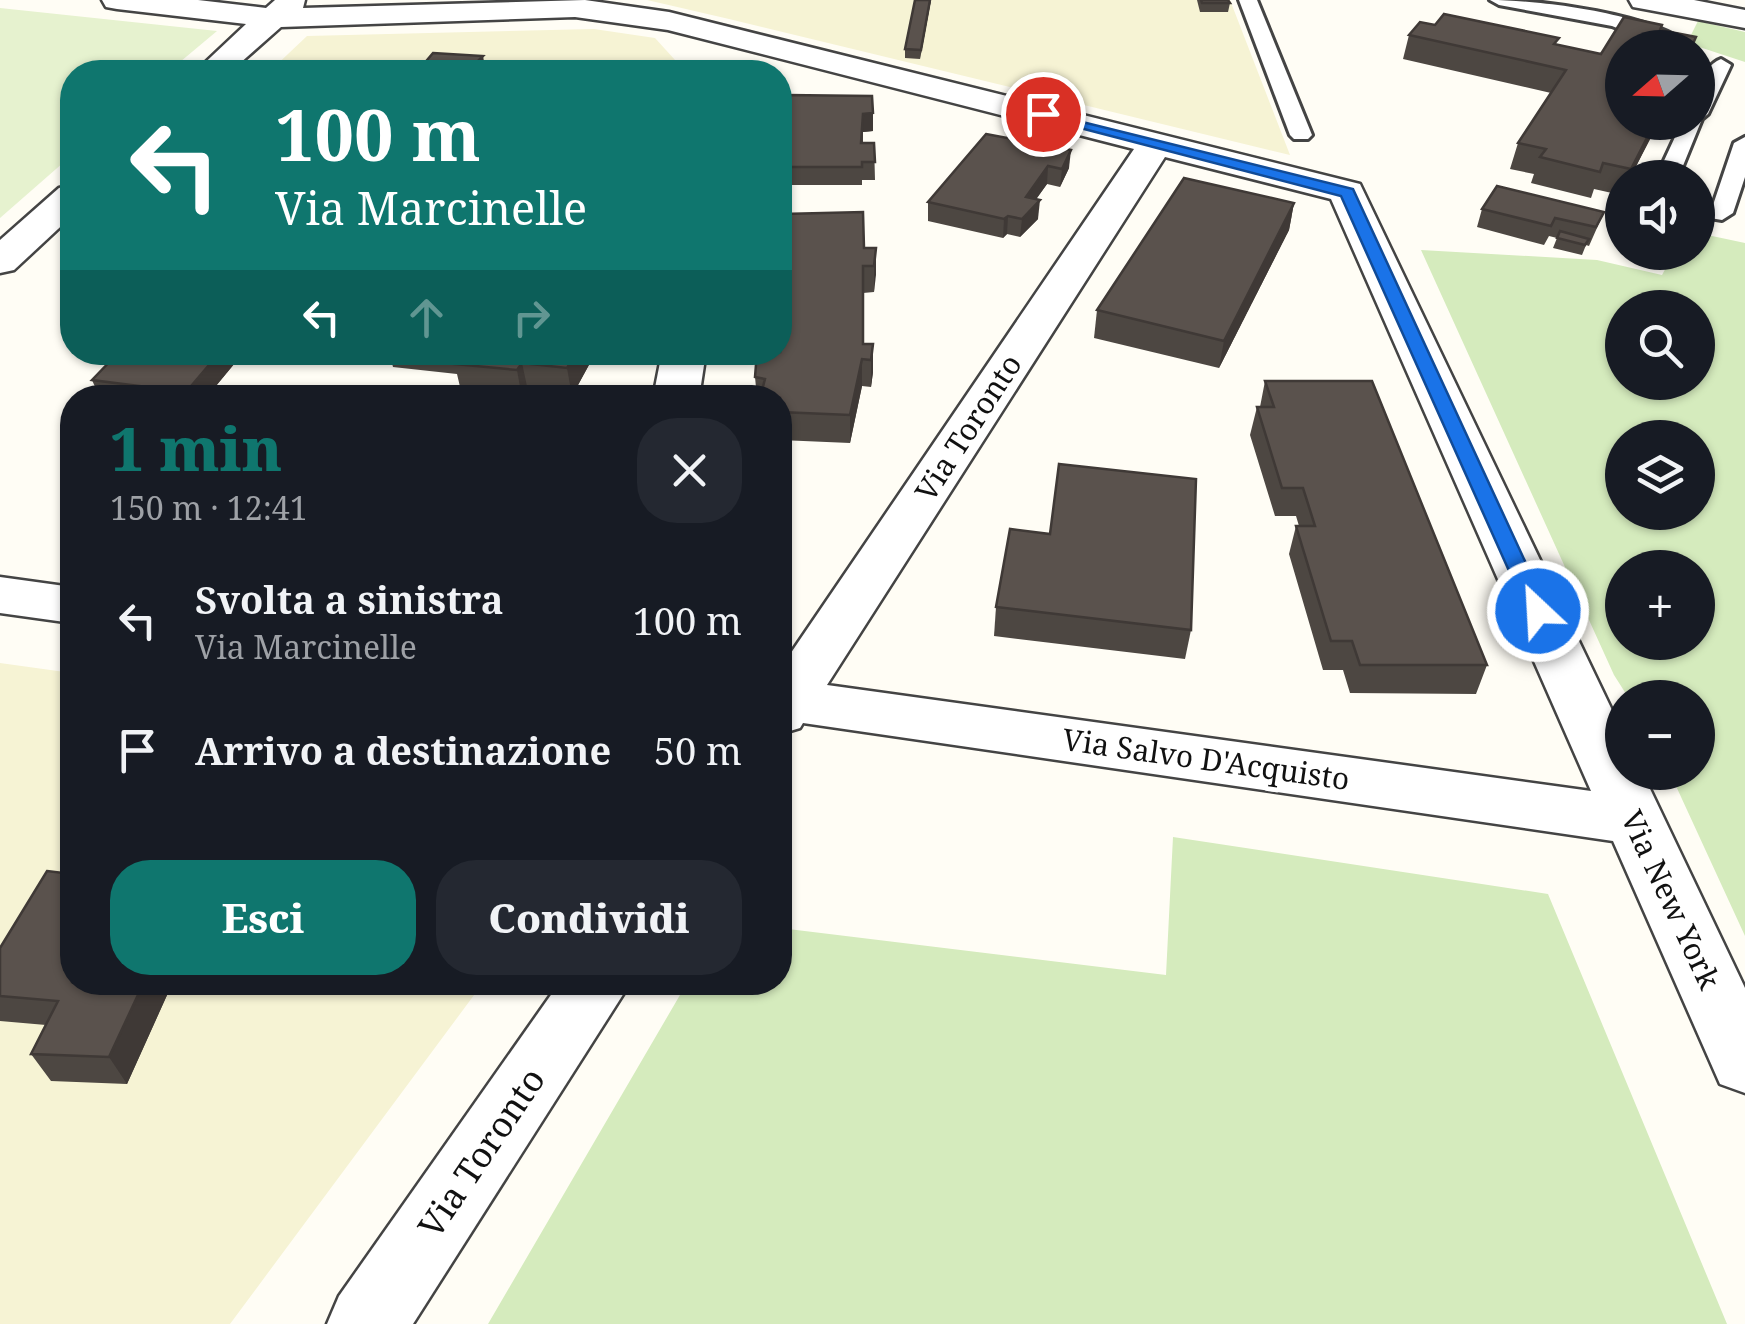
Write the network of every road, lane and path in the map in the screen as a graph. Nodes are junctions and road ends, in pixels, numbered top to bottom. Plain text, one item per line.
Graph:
1 (117, 0) edge
2 (1248, 0) edge
3 (1498, 0) edge
4 (1644, 0) edge
5 (282, 9) edge
6 (1745, 19) edge
7 (1641, 30) edge
8 (738, 38) junction
9 (225, 60) edge
10 (734, 60) edge
11 (1715, 61) edge
12 (1721, 64) junction
13 (1745, 75) edge
14 (1715, 77) edge
15 (1301, 136) dead end
16 (1157, 142) junction
17 (1745, 142) edge
18 (60, 207) edge
19 (1715, 211) edge
20 (0, 261) edge
21 (0, 595) edge
22 (60, 602) edge
23 (792, 690) edge
24 (792, 705) edge
25 (1632, 820) junction
26 (589, 995) edge
27 (1745, 1062) edge
28 (367, 1324) edge

1 - 5 street
2 - 15 lane
3 - 7 lane
4 - 6 street
5 - 8 street
5 - 9 street
8 - 10 street
8 - 16 street
11 - 12 lane
12 - 13 lane
12 - 14 lane
16 - 23 street, Via Toronto
16 - 25 street, Via New York
17 - 19 lane
18 - 20 street
21 - 22 street
24 - 25 street, Via Salvo D'Acquisto
25 - 27 street, Via New York
26 - 28 street, Via Toronto

